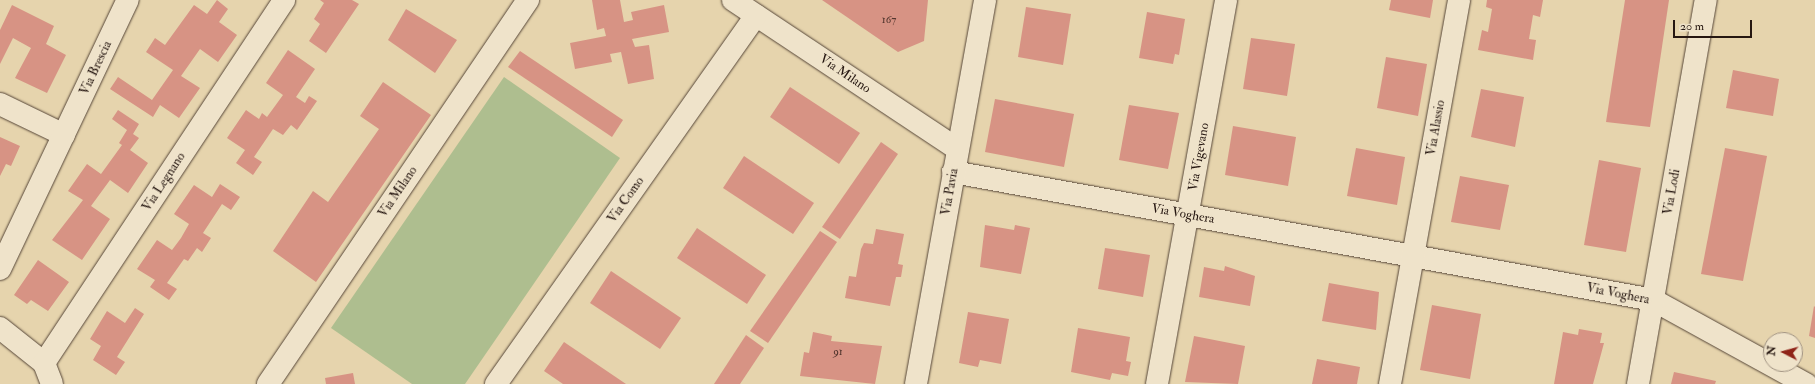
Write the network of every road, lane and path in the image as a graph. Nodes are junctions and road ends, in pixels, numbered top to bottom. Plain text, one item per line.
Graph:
1 (128, 0) edge
2 (284, 0) edge
3 (528, 0) edge
4 (733, 0) edge
5 (985, 0) edge
6 (1226, 0) edge
7 (1460, 0) edge
8 (1706, 0) edge
9 (756, 15) junction
10 (0, 104) edge
11 (64, 135) junction
12 (957, 149) junction
13 (953, 172) junction
14 (1189, 214) junction
15 (1412, 256) junction
16 (0, 269) edge
17 (1652, 300) junction
18 (0, 328) edge
19 (44, 363) junction
20 (52, 384) edge
21 (268, 384) edge
22 (496, 384) edge
23 (916, 384) edge
24 (1157, 384) edge
25 (1390, 384) edge
26 (1638, 384) edge
27 (1806, 384) edge

1 - 11 street, Via Brescia
2 - 19 street, Via Legnano
3 - 21 street, Via Milano
4 - 9 street, Via Milano
5 - 12 street, Via Pavia
6 - 14 street, Via Vigevano
7 - 15 street, Via Alassio
8 - 17 street, Via Lodi
9 - 12 street, Via Milano
9 - 22 street, Via Como
10 - 11 street
11 - 16 street, Via Brescia
12 - 13 street, Via Pavia
13 - 14 street, Via Voghera
13 - 23 street, Via Pavia
14 - 15 street, Via Voghera
14 - 24 street, Via Vigevano
15 - 17 street, Via Voghera
15 - 25 street
17 - 26 street, Via Lodi
17 - 27 street, Via Voghera
18 - 19 street
19 - 20 street

